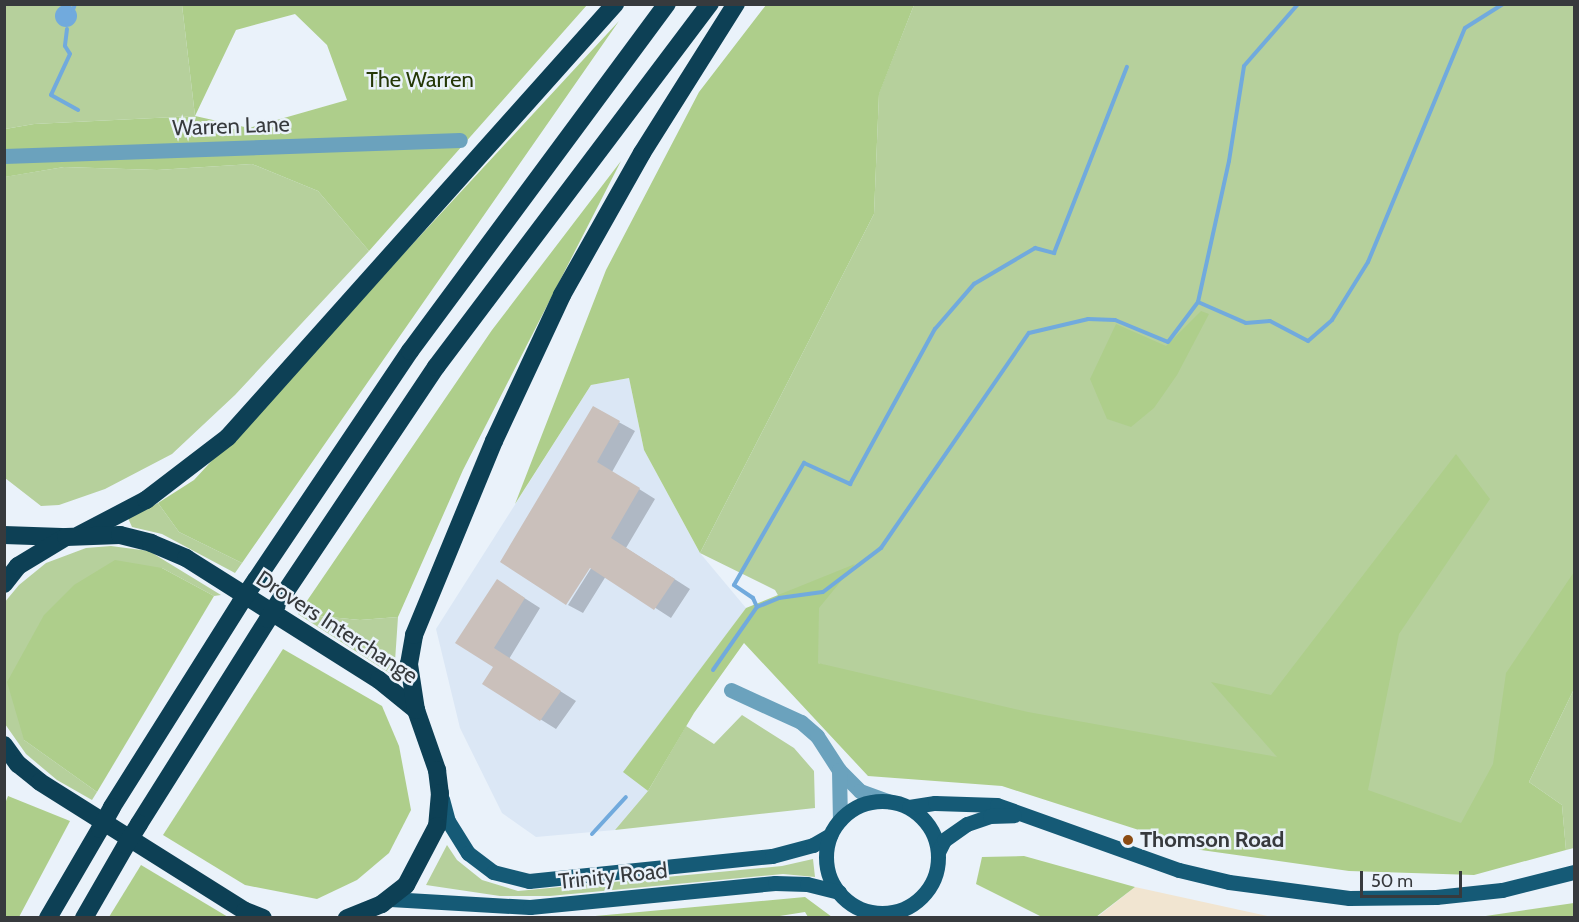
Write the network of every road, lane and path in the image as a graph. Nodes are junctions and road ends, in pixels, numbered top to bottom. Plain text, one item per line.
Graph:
1 (615, 4) edge
2 (667, 4) edge
3 (710, 4) edge
4 (736, 4) edge
5 (460, 140) dead end
6 (4, 156) edge
7 (4, 535) edge
8 (73, 536) junction
9 (4, 584) edge
10 (731, 690) dead end
11 (416, 710) junction
12 (4, 745) edge
13 (839, 770) junction
14 (440, 793) junction
15 (888, 801) junction
16 (909, 807) junction
17 (1029, 815) junction
18 (840, 820) junction
19 (830, 835) junction
20 (938, 852) junction
21 (1575, 872) edge
22 (839, 892) junction
23 (390, 899) junction
24 (48, 918) edge
25 (84, 918) edge
26 (263, 918) edge
27 (347, 918) edge

1 - 8 highway
2 - 24 highway, bridge
3 - 25 highway, bridge
4 - 11 highway
5 - 6 street, Warren Lane
7 - 8 highway, Drovers Interchange
8 - 9 highway
8 - 11 highway, Drovers Interchange
10 - 13 street
11 - 14 highway, Drovers Interchange
12 - 26 highway
13 - 15 street
13 - 18 street
14 - 19 main road, Trinity Road
14 - 23 highway, Drovers Interchange
15 - 16 main road, Trinity Road
15 - 18 main road, Trinity Road
16 - 17 main road, Trinity Road
16 - 20 main road
17 - 20 main road, Trinity Road
17 - 21 main road, Trinity Road
18 - 19 main road, Trinity Road
19 - 22 main road
20 - 22 main road, Trinity Road
22 - 23 main road, Trinity Road
23 - 27 highway, Drovers Interchange

